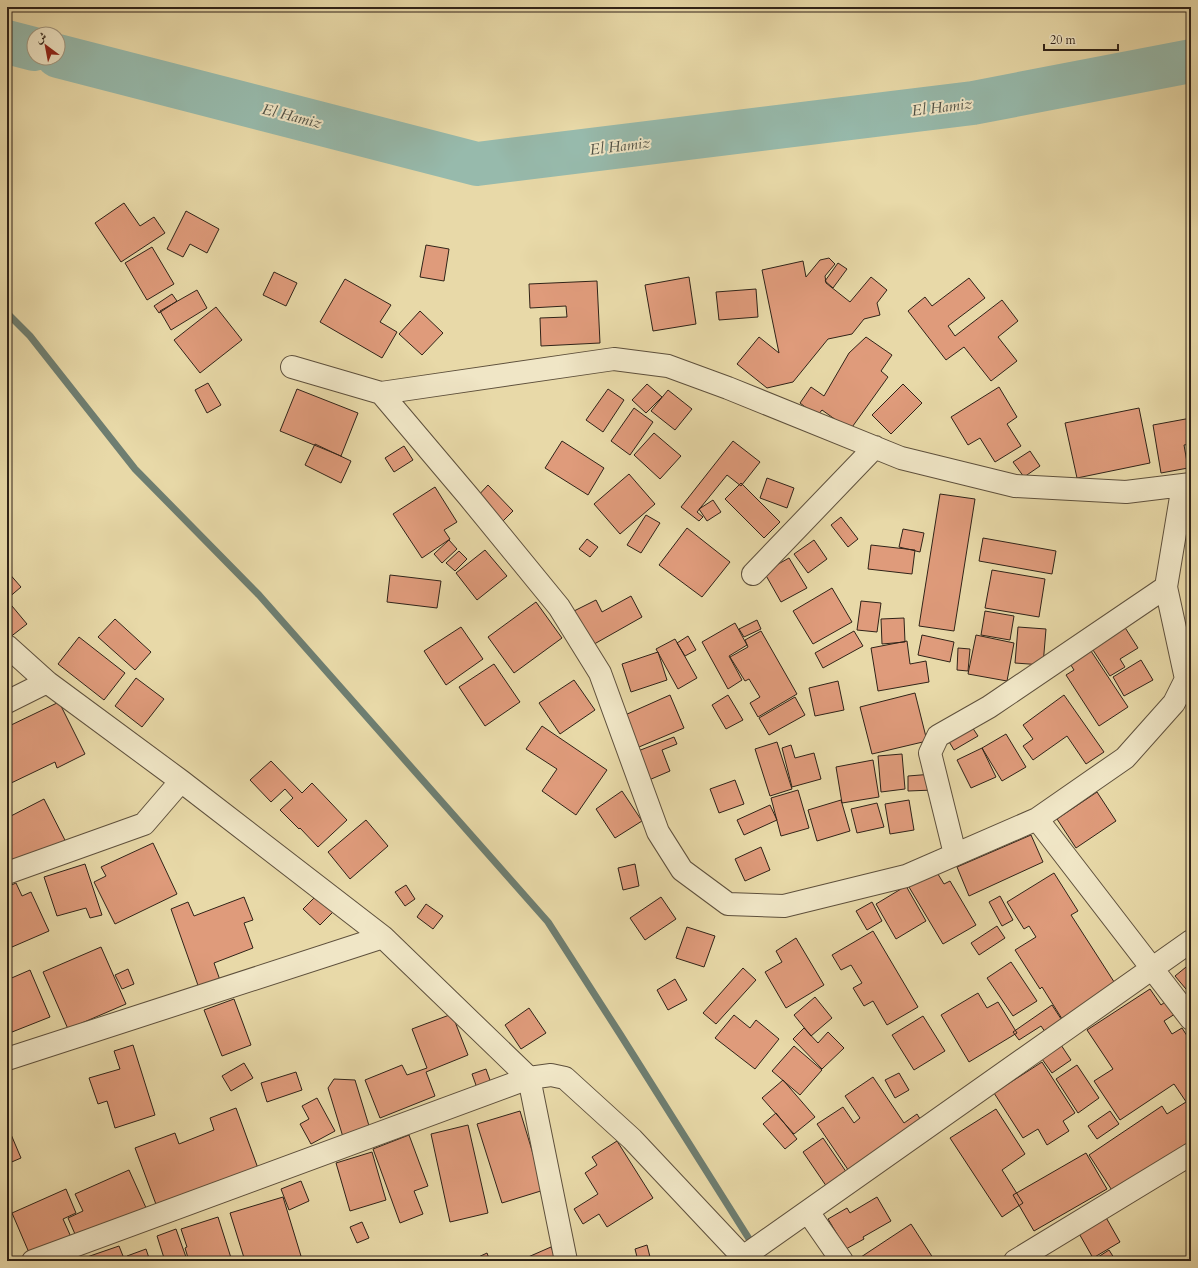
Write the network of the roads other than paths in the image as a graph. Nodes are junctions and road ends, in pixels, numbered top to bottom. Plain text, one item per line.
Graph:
1 (292, 367) dead end
2 (380, 393) junction
3 (875, 447) junction
4 (1187, 485) edge
5 (753, 574) dead end
6 (1166, 587) junction
7 (7, 646) edge
8 (47, 682) junction
9 (7, 702) edge
10 (181, 781) junction
11 (1037, 819) junction
12 (955, 854) junction
13 (7, 873) edge
14 (383, 937) junction
15 (1191, 941) edge
16 (1153, 969) junction
17 (1191, 1019) edge
18 (7, 1059) edge
19 (529, 1078) junction
20 (1191, 1154) edge
21 (808, 1212) junction
22 (33, 1261) edge
23 (566, 1261) edge
24 (842, 1261) edge
25 (1015, 1261) edge

1 - 2 street
2 - 3 street
2 - 12 street
3 - 4 street
3 - 5 street
4 - 6 street
6 - 11 street
6 - 12 street
7 - 8 street
8 - 9 street
8 - 10 street
10 - 13 street
10 - 14 street
11 - 12 street
11 - 16 street
14 - 18 street
14 - 19 street
15 - 16 street
16 - 17 street
16 - 21 street
19 - 21 street
19 - 22 street
19 - 23 street
20 - 25 street
21 - 24 street

